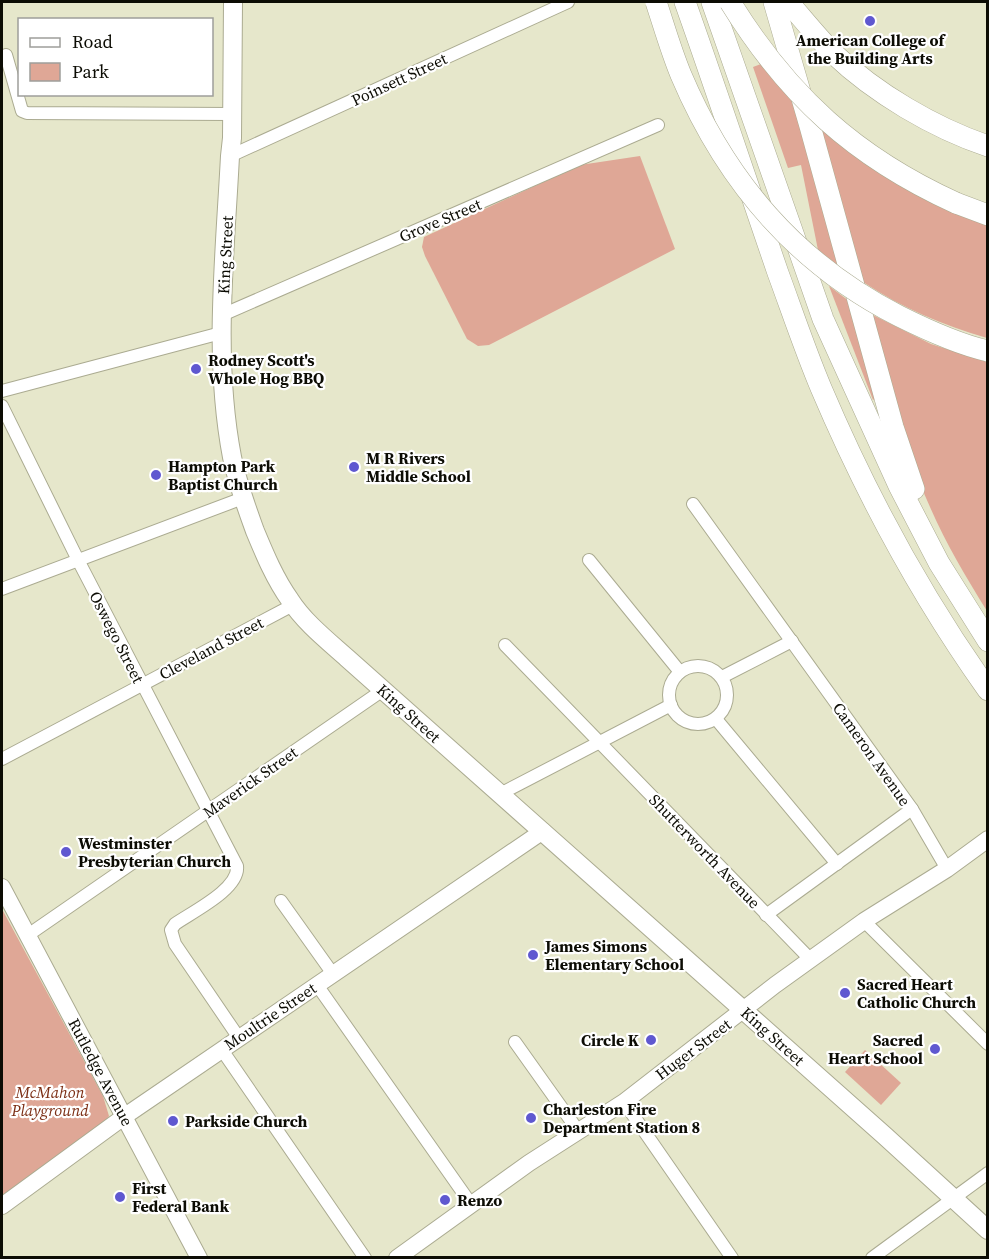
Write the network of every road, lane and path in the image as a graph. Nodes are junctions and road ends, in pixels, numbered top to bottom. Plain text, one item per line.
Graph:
1 (233, 2) edge
2 (568, 2) edge
3 (656, 2) edge
4 (685, 2) edge
5 (712, 2) edge
6 (730, 2) edge
7 (774, 2) edge
8 (788, 2) edge
9 (6, 55) dead end
10 (232, 114) junction
11 (658, 125) dead end
12 (986, 146) edge
13 (230, 156) junction
14 (987, 215) edge
15 (222, 315) junction
16 (221, 333) junction
17 (987, 351) edge
18 (2, 391) edge
19 (2, 406) edge
20 (243, 498) junction
21 (693, 504) dead end
22 (78, 560) junction
23 (589, 560) dead end
24 (939, 563) junction
25 (2, 590) edge
26 (293, 605) junction
27 (987, 641) edge
28 (792, 642) junction
29 (505, 645) dead end
30 (680, 672) junction
31 (722, 677) junction
32 (142, 685) junction
33 (382, 690) junction
34 (987, 690) edge
35 (670, 705) junction
36 (716, 718) junction
37 (600, 742) junction
38 (2, 759) edge
39 (500, 794) junction
40 (912, 809) junction
41 (208, 811) junction
42 (543, 831) junction
43 (987, 839) edge
44 (837, 864) junction
45 (946, 869) junction
46 (2, 887) edge
47 (281, 901) dead end
48 (766, 915) junction
49 (864, 921) junction
50 (28, 935) junction
51 (811, 960) junction
52 (333, 974) junction
53 (317, 985) junction
54 (744, 1010) junction
55 (239, 1038) junction
56 (515, 1042) dead end
57 (987, 1044) edge
58 (222, 1050) junction
59 (624, 1102) junction
60 (124, 1116) junction
61 (579, 1132) junction
62 (987, 1173) edge
63 (952, 1198) junction
64 (471, 1204) junction
65 (2, 1206) edge
66 (987, 1230) edge
67 (199, 1257) edge
68 (365, 1257) edge
69 (396, 1257) edge
70 (732, 1257) edge
71 (872, 1257) edge

1 - 10 main road, King Street
2 - 13 street, Poinsett Street
3 - 17 highway, bridge
4 - 34 highway, bridge
5 - 24 highway, bridge
6 - 14 highway, bridge
7 - 24 highway
8 - 12 highway
9 - 10 street
10 - 13 main road, King Street
11 - 15 street, Grove Street
13 - 15 main road, King Street
15 - 16 main road, King Street
16 - 18 street
16 - 20 main road, King Street
19 - 22 street, Oswego Street
20 - 22 street
20 - 26 main road, King Street
21 - 28 street, Cameron Avenue
22 - 25 street
22 - 32 street, Oswego Street
23 - 30 street
24 - 27 highway
26 - 32 street, Cleveland Street
26 - 33 main road, King Street
28 - 31 street
28 - 40 street, Cameron Avenue
29 - 37 street, Shutterworth Avenue
30 - 31 street
30 - 35 street
31 - 36 street
32 - 38 street, Cleveland Street
32 - 41 street, Oswego Street
33 - 39 main road, King Street
33 - 41 street, Maverick Street
35 - 36 street
35 - 37 street
36 - 44 street
37 - 39 street
37 - 48 street, Shutterworth Avenue
39 - 42 main road, King Street
40 - 44 street
40 - 45 street, Cameron Avenue
41 - 50 street, Maverick Street
41 - 55 street, Oswego Street
42 - 52 street, Moultrie Street
42 - 54 main road, King Street
43 - 45 street, Huger Street
44 - 48 street
45 - 49 street, Huger Street
46 - 50 street, Rutledge Avenue
47 - 52 street
48 - 51 street, Shutterworth Avenue
49 - 51 street, Huger Street
49 - 57 street
50 - 60 street, Rutledge Avenue
51 - 54 street, Huger Street
52 - 53 street, Moultrie Street
53 - 55 street, Moultrie Street
53 - 64 street
54 - 59 street, Huger Street
54 - 63 main road, King Street
55 - 58 street, Moultrie Street
56 - 61 street
58 - 60 street, Moultrie Street
58 - 68 street
59 - 61 street, Huger Street
59 - 70 street
60 - 65 street, Moultrie Street
60 - 67 street, Rutledge Avenue
61 - 64 street, Huger Street
62 - 63 street
63 - 66 main road, King Street
63 - 71 street
64 - 69 street, Huger Street

